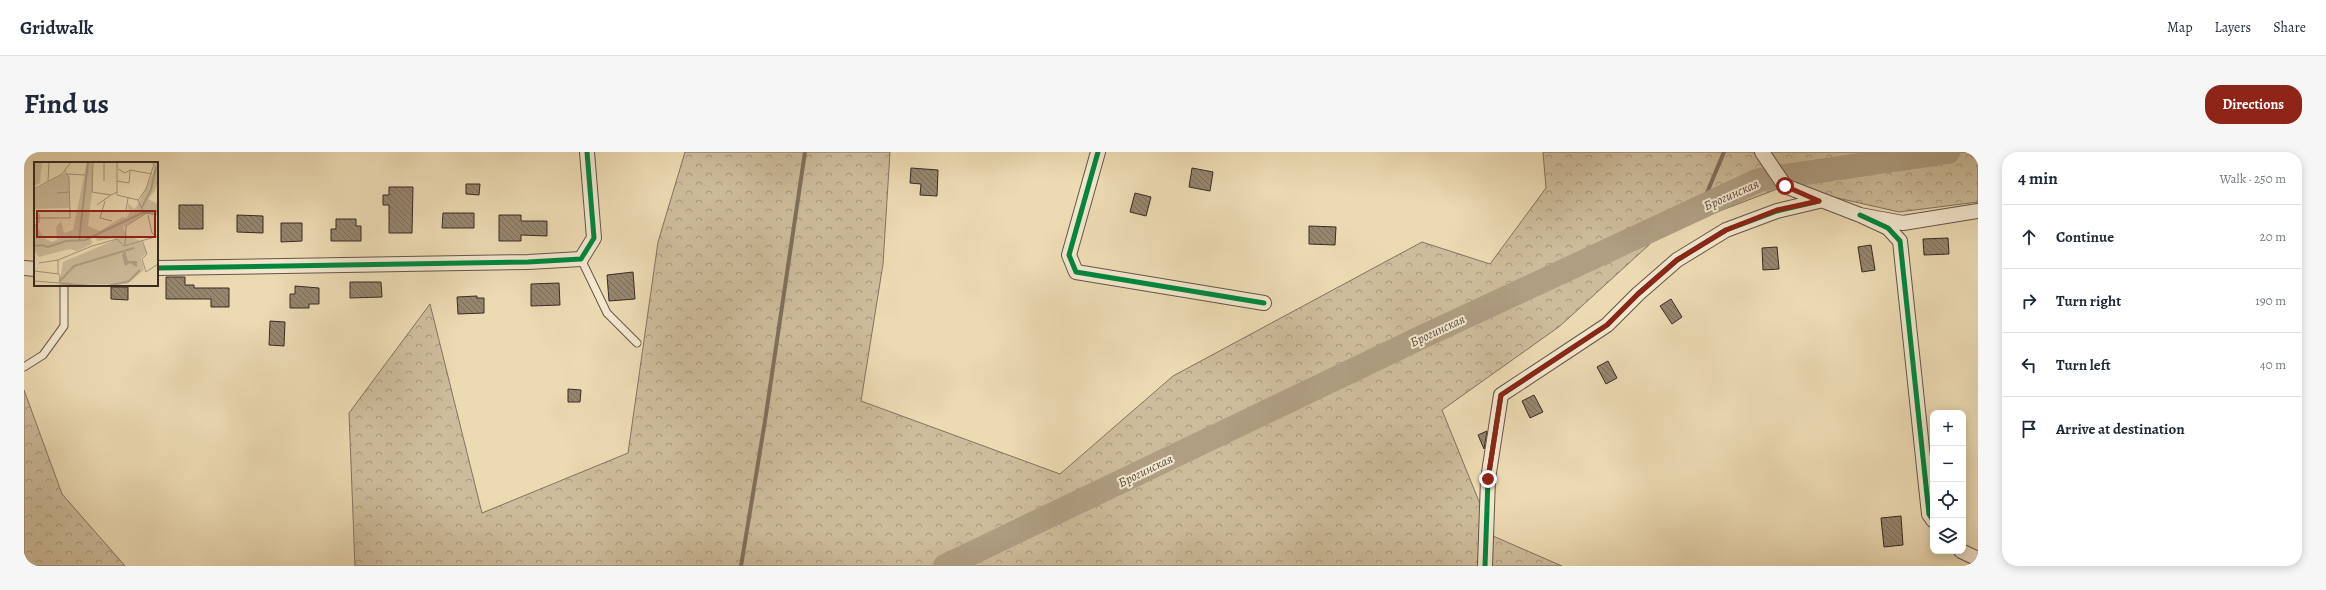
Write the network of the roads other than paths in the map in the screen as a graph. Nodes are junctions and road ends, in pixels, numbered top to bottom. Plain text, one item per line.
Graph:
1 (587, 152) edge
2 (1098, 152) edge
3 (1762, 152) edge
4 (1819, 201) junction
5 (1978, 211) edge
6 (1860, 215) junction
7 (581, 259) junction
8 (24, 268) edge
9 (158, 268) edge
10 (34, 269) edge
11 (64, 286) edge
12 (1264, 303) dead end
13 (637, 344) dead end
14 (24, 367) edge
15 (1932, 518) edge
16 (1966, 553) edge
17 (1978, 559) edge
18 (1485, 566) edge

1 - 7 street
2 - 12 street
3 - 4 street
4 - 6 street
4 - 18 street
5 - 6 street
6 - 15 street
7 - 9 street
7 - 13 lane
8 - 10 street
11 - 14 lane
16 - 17 street

